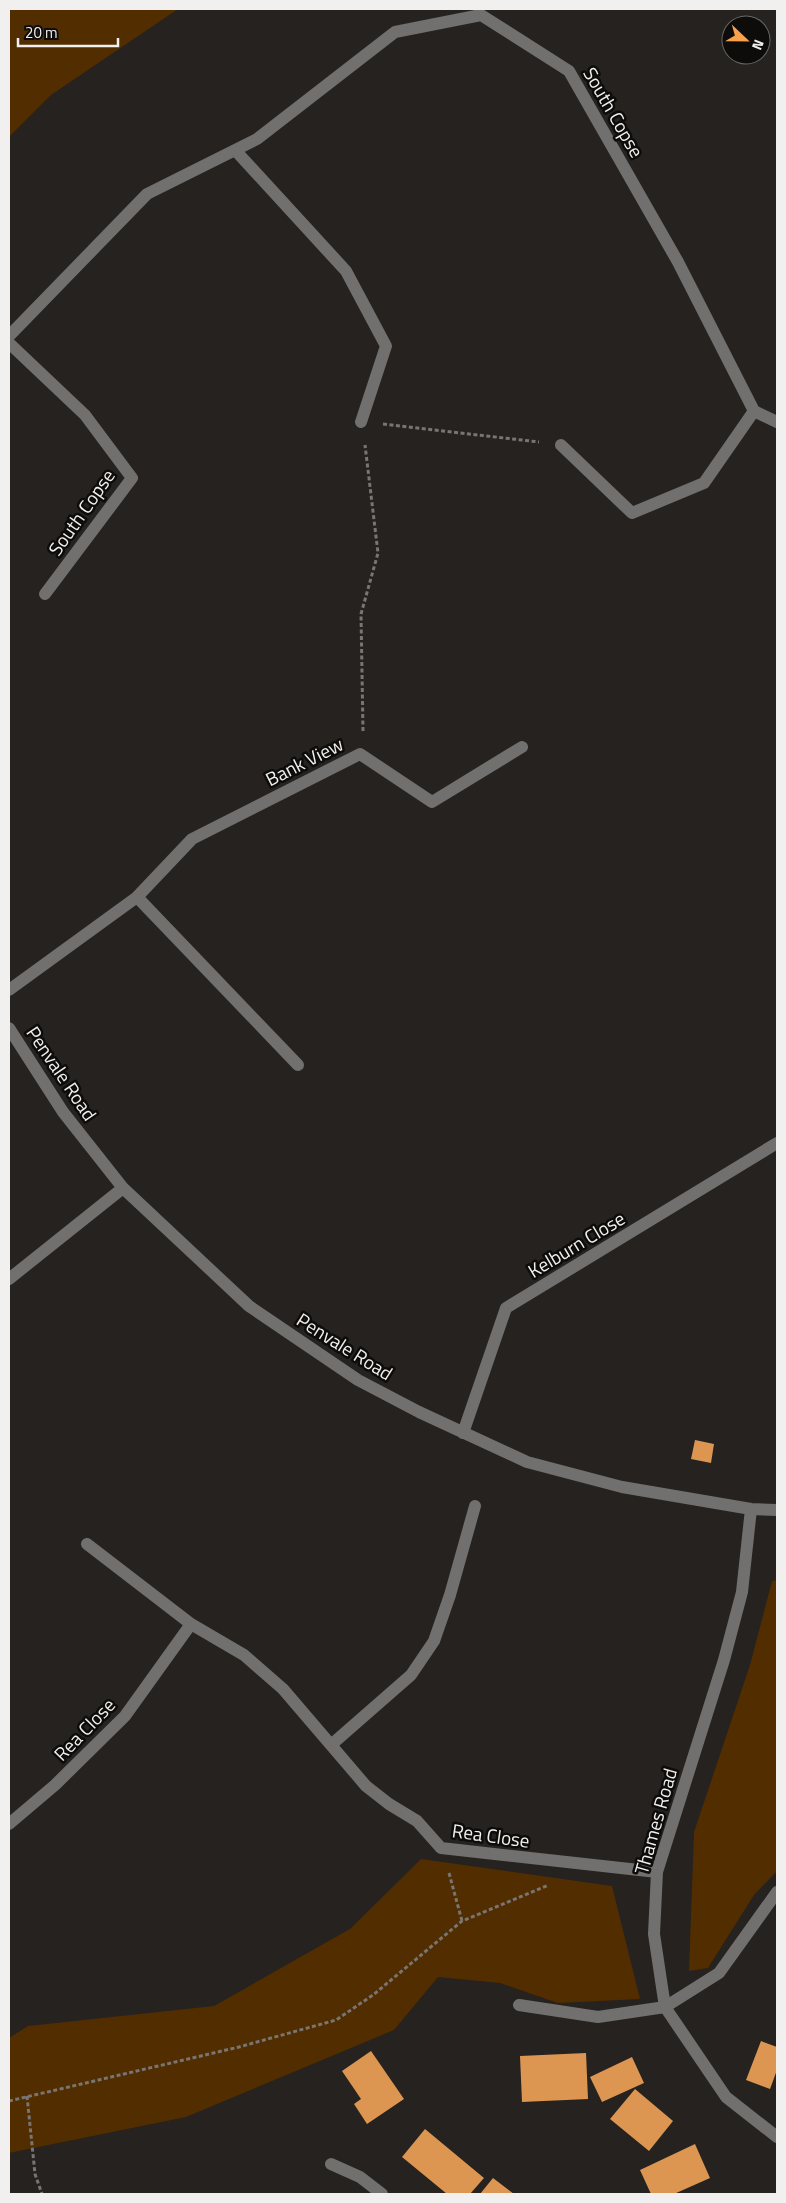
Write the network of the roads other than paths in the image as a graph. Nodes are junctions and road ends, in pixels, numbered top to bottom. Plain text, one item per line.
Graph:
1 (235, 150) junction
2 (9, 336) edge
3 (9, 342) edge
4 (754, 411) junction
5 (361, 422) road end
6 (777, 422) edge
7 (561, 445) road end
8 (45, 594) dead end
9 (522, 747) dead end
10 (137, 897) junction
11 (9, 990) edge
12 (9, 1028) edge
13 (298, 1065) dead end
14 (777, 1143) edge
15 (123, 1188) junction
16 (9, 1279) edge
17 (463, 1433) junction
18 (475, 1506) dead end
19 (751, 1509) junction
20 (777, 1510) edge
21 (87, 1544) dead end
22 (192, 1624) junction
23 (331, 1745) junction
24 (9, 1824) edge
25 (657, 1872) junction
26 (777, 1892) edge
27 (519, 2005) dead end
28 (665, 2007) junction
29 (777, 2137) edge
30 (331, 2164) dead end
31 (382, 2194) edge

1 - 2 street, South Copse
1 - 4 street, South Copse
1 - 5 street
3 - 8 street, South Copse
4 - 6 street
4 - 7 street
9 - 10 street, Bank View
10 - 11 street, Bank View
10 - 13 street
12 - 15 street, Penvale Road
14 - 17 street, Kelburn Close
15 - 16 street
15 - 17 street, Penvale Road
17 - 19 street, Penvale Road
18 - 23 street
19 - 20 street, Penvale Road
19 - 25 street, Thames Road
21 - 22 street, Rea Close
22 - 23 street, Rea Close
22 - 24 street, Rea Close
23 - 25 street, Rea Close
25 - 28 street, Thames Road
26 - 28 street
27 - 28 street
28 - 29 street, Thames Road
30 - 31 street

